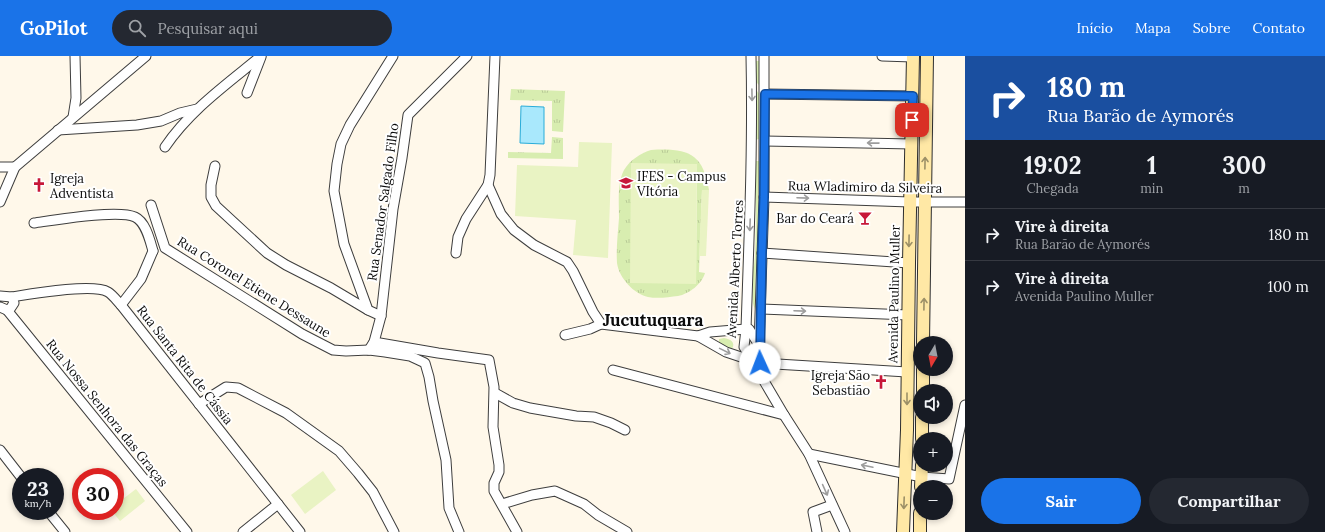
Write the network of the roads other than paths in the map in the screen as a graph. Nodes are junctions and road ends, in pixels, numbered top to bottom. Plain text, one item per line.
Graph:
1 (75, 56) edge
2 (146, 56) edge
3 (261, 56) edge
4 (393, 56) edge
5 (467, 56) edge
6 (495, 56) edge
7 (751, 56) edge
8 (764, 56) edge
9 (882, 56) edge
10 (914, 56) edge
11 (927, 56) edge
12 (246, 93) dead end
13 (765, 94) junction
14 (913, 96) junction
15 (76, 98) junction
16 (92, 103) junction
17 (198, 109) junction
18 (73, 117) junction
19 (58, 130) junction
20 (765, 141) junction
21 (912, 144) junction
22 (166, 147) dead end
23 (0, 166) edge
24 (216, 166) dead end
25 (15, 167) junction
26 (488, 185) junction
27 (764, 197) junction
28 (0, 202) edge
29 (910, 202) junction
30 (925, 202) junction
31 (965, 202) edge
32 (151, 205) dead end
33 (34, 223) dead end
34 (165, 248) junction
35 (153, 251) junction
36 (762, 252) junction
37 (456, 253) dead end
38 (909, 263) junction
39 (0, 296) edge
40 (12, 297) junction
41 (121, 305) junction
42 (3, 308) edge
43 (761, 309) junction
44 (368, 310) junction
45 (908, 315) junction
46 (381, 316) junction
47 (601, 324) junction
48 (746, 329) junction
49 (565, 336) dead end
50 (698, 336) junction
51 (923, 336) edge
52 (374, 342) junction
53 (759, 345) junction
54 (369, 350) junction
55 (756, 362) junction
56 (613, 370) dead end
57 (907, 372) junction
58 (495, 393) junction
59 (199, 404) junction
60 (965, 405) edge
61 (784, 415) junction
62 (625, 430) dead end
63 (0, 450) edge
64 (809, 454) junction
65 (14, 468) edge
66 (905, 474) junction
67 (918, 480) edge
68 (940, 480) edge
69 (278, 504) junction
70 (502, 504) junction
71 (832, 505) junction
72 (55, 520) edge
73 (920, 520) edge
74 (65, 532) edge
75 (187, 532) edge
76 (242, 532) edge
77 (300, 532) edge
78 (394, 532) edge
79 (459, 532) edge
80 (517, 532) edge
81 (627, 532) edge
82 (817, 532) edge
83 (845, 532) edge
84 (903, 532) edge
85 (920, 532) edge

1 - 15 street
2 - 16 street
3 - 12 street
3 - 17 street
4 - 44 street
5 - 46 street, Rua Senador Salgado Filho
6 - 26 street
7 -> 48 street, Avenida Alberto Torres
8 - 13 street, Avenida Alberto Torres
9 - 10 street
10 - 14 main road, Avenida Paulino Muller
30 -> 11 main road
13 - 14 street
13 - 20 street, Avenida Alberto Torres
14 - 21 main road, Avenida Paulino Muller
15 - 16 street
15 - 18 street
16 - 18 street
17 - 19 street
17 - 22 street
18 - 19 street
19 - 25 street
21 -> 20 street
20 - 27 street, Avenida Alberto Torres
21 - 29 main road, Avenida Paulino Muller
23 - 25 street
24 - 44 street
25 - 28 street
26 - 37 street
26 - 47 street
27 -> 29 street, Rua Wladimiro da Silveira
27 - 36 street, Avenida Alberto Torres
29 - 30 street, Rua Wladimiro da Silveira
29 -> 38 main road, Avenida Paulino Muller
30 - 31 street, Rua Wladimiro da Silveira
51 -> 30 main road
32 - 34 street, Rua Coronel Etiene Dessaune
33 - 35 street
34 - 35 street, Rua Coronel Etiene Dessaune
34 - 54 street, Rua Coronel Etiene Dessaune
35 - 41 street
36 - 38 street
36 - 43 street, Avenida Alberto Torres
38 - 45 main road, Avenida Paulino Muller
39 - 40 street, Rua Santa Rita de Cássia
40 - 41 street, Rua Santa Rita de Cássia
40 - 42 street
41 - 59 street, Rua Santa Rita de Cássia
42 - 75 street, Rua Nossa Senhora das Graças
43 -> 45 street
43 - 53 street, Avenida Alberto Torres
44 - 46 street
45 - 57 main road, Avenida Paulino Muller
46 - 52 street, Rua Senador Salgado Filho
47 - 49 street
47 - 50 street
48 - 50 street
48 - 53 street
48 - 55 street, Avenida Alberto Torres
50 -> 55 street
52 - 54 street, Rua Senador Salgado Filho
52 - 58 street
53 - 55 street, Avenida Alberto Torres
54 - 79 street
55 - 57 street
55 - 61 street, Avenida Alberto Torres
56 - 61 street
57 -> 66 main road, Avenida Paulino Muller
58 - 62 street
58 - 70 street
59 - 69 street, Rua Santa Rita de Cássia
59 - 78 street
60 - 68 street
61 - 64 street, Avenida Alberto Torres
63 - 65 street
66 -> 64 street
64 -> 71 street, Avenida Alberto Torres
66 - 67 street
66 -> 84 main road, Avenida Paulino Muller
69 - 76 street
69 - 77 street, Rua Santa Rita de Cássia
70 - 80 street
70 - 81 street
71 - 82 street
71 - 83 street, Avenida Alberto Torres
72 - 74 street
73 - 85 main road

